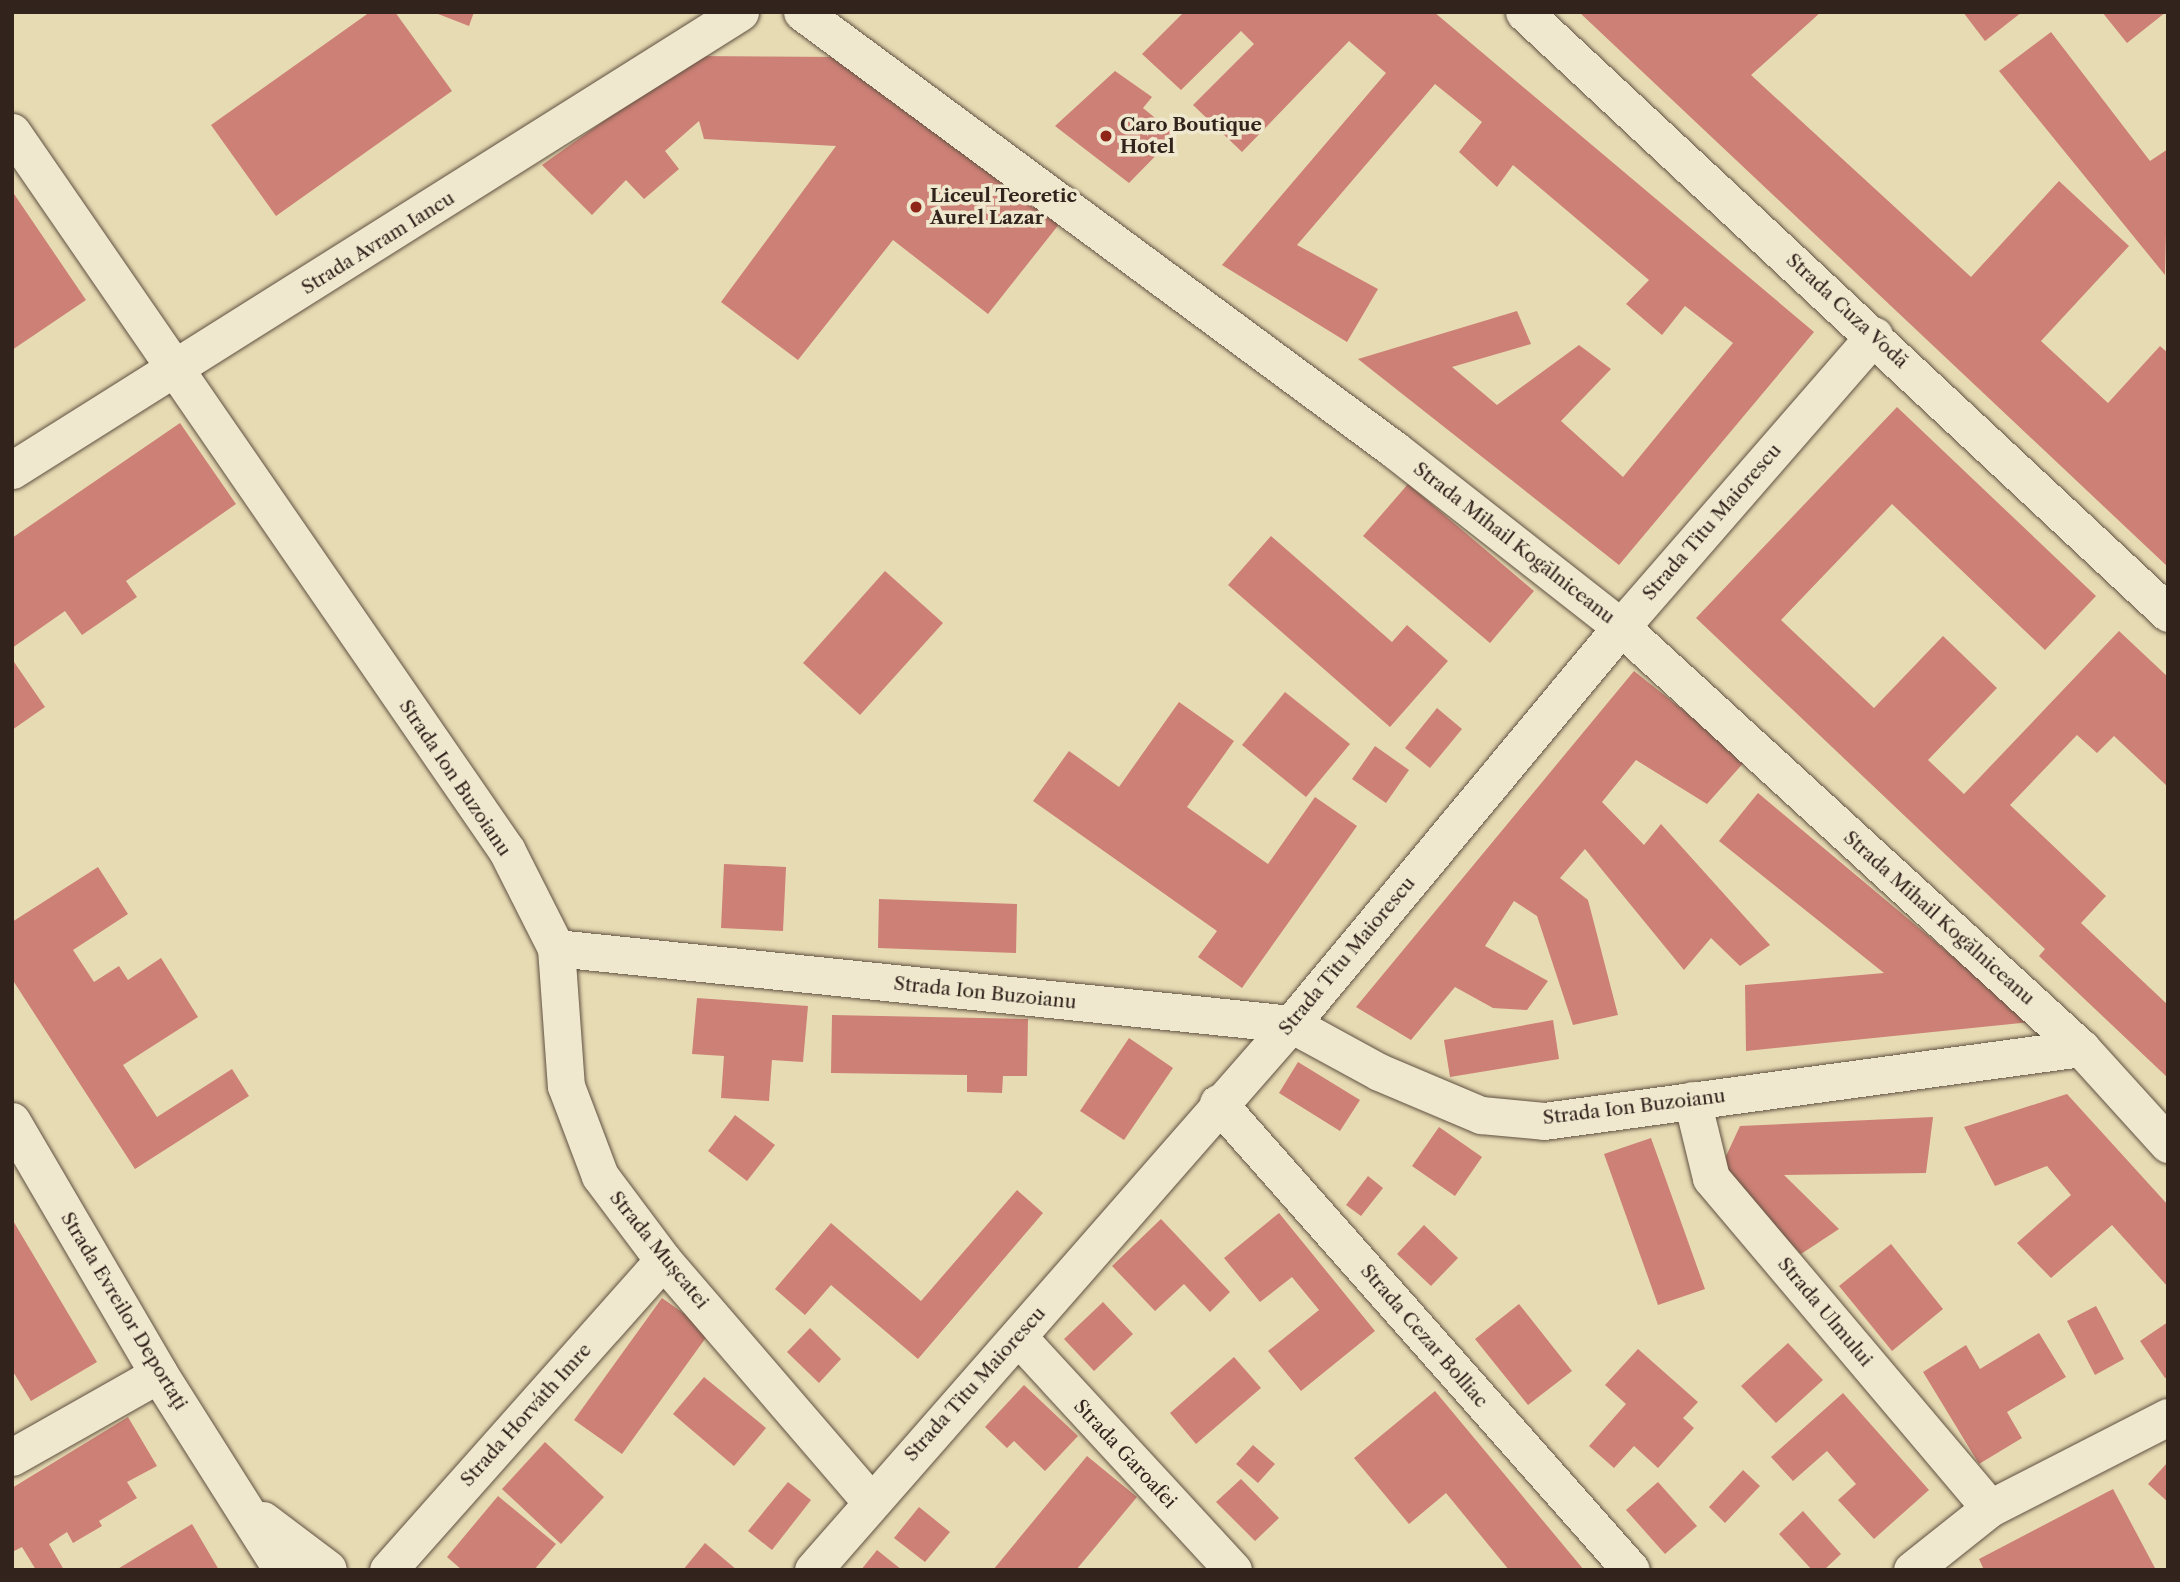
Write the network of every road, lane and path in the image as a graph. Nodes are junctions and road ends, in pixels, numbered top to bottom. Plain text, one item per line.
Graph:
1 (740, 12) edge
2 (802, 12) edge
3 (1524, 12) edge
4 (12, 132) edge
5 (1874, 336) junction
6 (174, 372) junction
7 (12, 470) edge
8 (2168, 613) edge
9 (1621, 627) junction
10 (556, 948) junction
11 (1291, 1024) junction
12 (2081, 1048) junction
13 (1692, 1100) junction
14 (1218, 1103) junction
15 (12, 1122) edge
16 (2168, 1144) edge
17 (663, 1260) junction
18 (1018, 1337) junction
19 (159, 1374) junction
20 (2168, 1417) edge
21 (12, 1457) edge
22 (238, 1499) junction
23 (870, 1501) junction
24 (1990, 1508) junction
25 (283, 1570) edge
26 (328, 1570) edge
27 (388, 1570) edge
28 (813, 1570) edge
29 (1233, 1570) edge
30 (1631, 1570) edge
31 (1912, 1570) edge

1 - 6 street, Strada Avram Iancu
2 - 9 street, Strada Mihail Kogălniceanu
3 - 5 street, Strada Cuza Vodă
4 - 6 street, Strada Ion Buzoianu
5 - 8 street, Strada Cuza Vodă
5 - 9 street, Strada Titu Maiorescu
6 - 7 street, Strada Avram Iancu
6 - 10 street, Strada Ion Buzoianu
9 - 11 street, Strada Titu Maiorescu
9 - 12 street, Strada Mihail Kogălniceanu
10 - 11 street, Strada Ion Buzoianu
10 - 17 street, Strada Mușcatei
11 - 13 street, Strada Ion Buzoianu
11 - 14 street, Strada Titu Maiorescu
12 - 13 street, Strada Ion Buzoianu
12 - 16 street, Strada Mihail Kogălniceanu
13 - 24 street, Strada Ulmului
14 - 18 street, Strada Titu Maiorescu
14 - 30 street, Strada Cezar Bolliac
15 - 19 main road, Strada Evreilor Deportaţi
17 - 23 street, Strada Mușcatei
17 - 27 street, Strada Horváth Imre
18 - 23 street, Strada Titu Maiorescu
18 - 29 street, Strada Garoafei
19 - 21 street
19 - 22 main road, Strada Evreilor Deportaţi
20 - 24 street
22 - 25 main road, Strada Evreilor Deportaţi
22 - 26 main road, Strada Evreilor Deportaţi
23 - 28 street, Strada Titu Maiorescu
24 - 31 street

